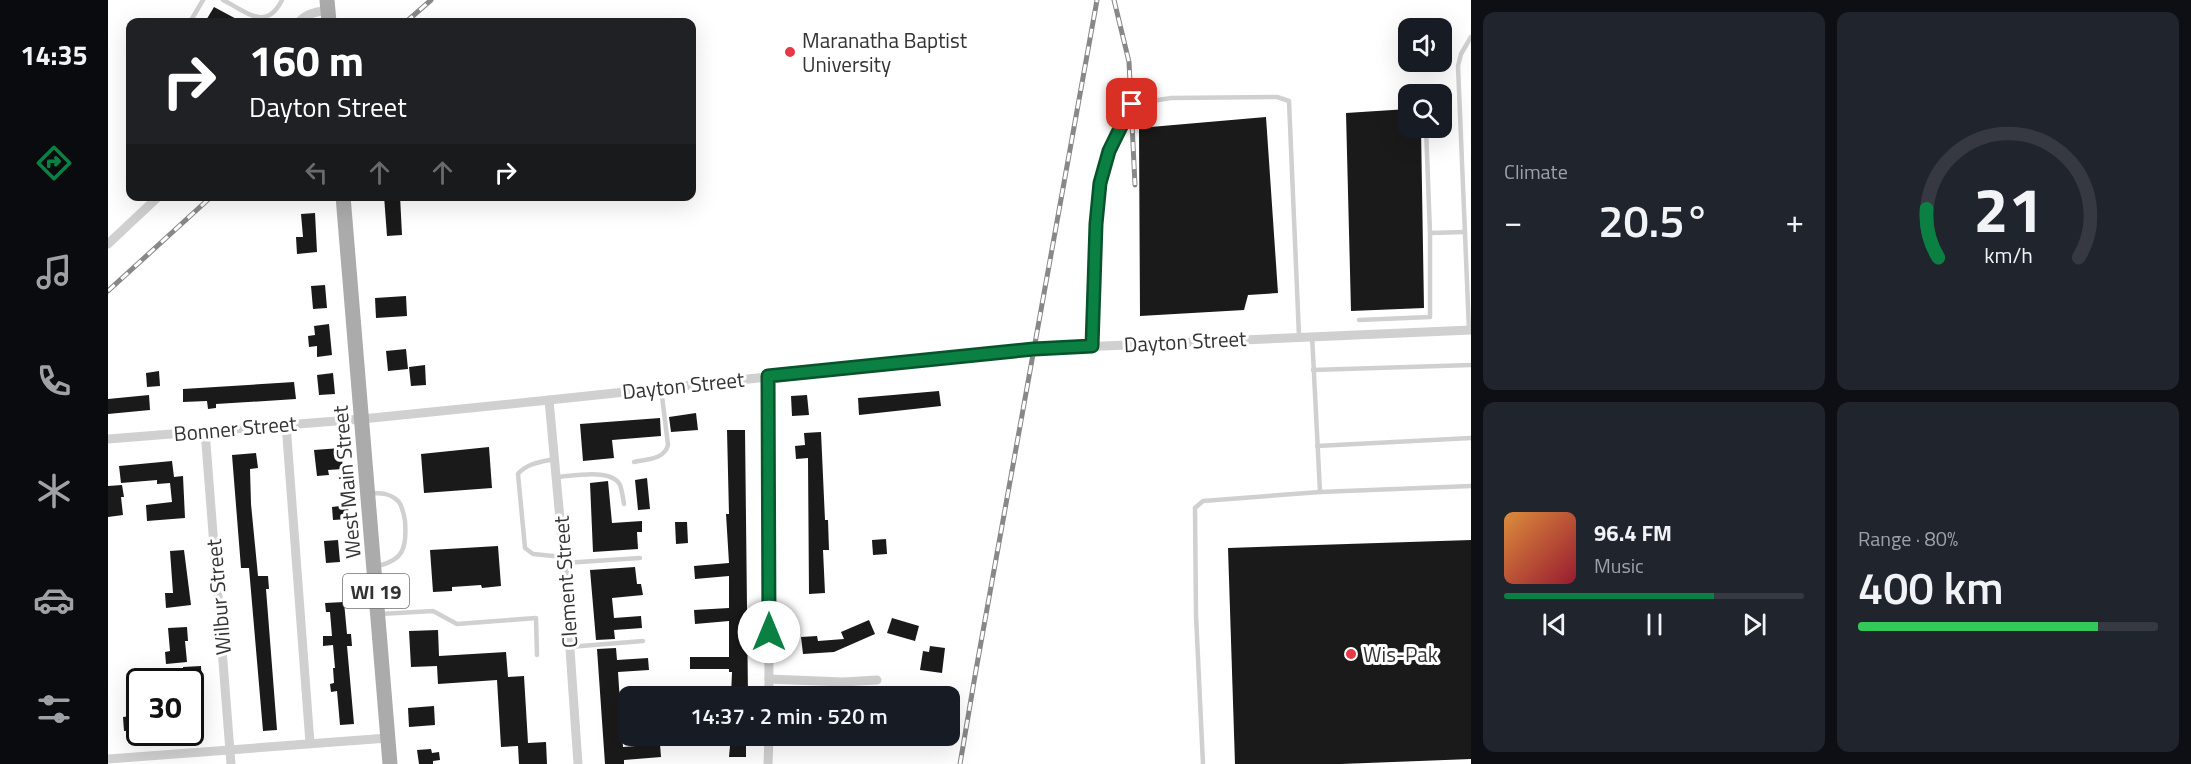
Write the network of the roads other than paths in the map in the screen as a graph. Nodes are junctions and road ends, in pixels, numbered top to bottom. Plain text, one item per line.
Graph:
1 (203, 0) edge
2 (223, 0) edge
3 (282, 0) edge
4 (328, 11) edge
5 (192, 18) edge
6 (302, 18) edge
7 (1471, 37) edge
8 (1426, 138) edge
9 (154, 201) edge
10 (343, 201) edge
11 (1465, 232) junction
12 (1430, 233) junction
13 (108, 244) edge
14 (1359, 320) dead end
15 (1470, 330) edge
16 (1312, 335) junction
17 (1299, 336) junction
18 (1092, 346) junction
19 (1471, 365) edge
20 (1313, 370) junction
21 (768, 376) junction
22 (661, 388) junction
23 (549, 400) junction
24 (362, 418) junction
25 (286, 424) junction
26 (205, 431) junction
27 (1471, 438) edge
28 (108, 439) edge
29 (1317, 446) junction
30 (555, 458) junction
31 (634, 462) dead end
32 (557, 477) junction
33 (1471, 486) edge
34 (1320, 492) junction
35 (368, 493) junction
36 (624, 504) dead end
37 (640, 558) dead end
38 (564, 560) junction
39 (374, 567) junction
40 (378, 614) junction
41 (643, 641) dead end
42 (569, 647) junction
43 (537, 655) dead end
44 (769, 679) junction
45 (878, 680) dead end
46 (769, 686) edge
47 (388, 738) junction
48 (310, 743) junction
49 (768, 746) edge
50 (230, 748) junction
51 (108, 759) edge
52 (231, 764) edge
53 (390, 764) edge
54 (578, 764) edge
55 (768, 764) edge
56 (1203, 764) edge

1 - 5 lane
2 - 3 lane
4 - 6 street
7 - 11 lane
8 - 12 lane
9 - 13 street
10 - 24 main road, West Main Street / WI 19
11 - 12 lane
11 - 15 lane
12 - 14 lane
15 - 16 street, Dayton Street
16 - 17 street, Dayton Street
16 - 20 lane
17 - 18 street, Dayton Street
17 - 18 lane
18 - 21 street, Dayton Street
19 - 20 lane
20 - 29 lane
21 - 22 street, Dayton Street
21 - 44 street
22 - 23 street, Dayton Street
22 - 31 lane
23 - 24 street, Dayton Street
23 - 30 street, Clement Street
24 - 25 street, Bonner Street
24 - 35 main road, West Main Street / WI 19
25 - 26 street, Bonner Street
25 - 48 street
26 - 28 street, Bonner Street
26 - 50 street, Wilbur Street
27 - 29 lane
29 - 34 lane
30 - 32 street, Clement Street
30 - 38 lane
32 - 36 lane
32 - 38 street, Clement Street
33 - 34 lane
34 - 56 lane
35 - 39 main road, West Main Street / WI 19
35 - 39 lane
37 - 38 lane
38 - 42 street, Clement Street
39 - 40 main road, West Main Street / WI 19
40 - 43 lane
40 - 47 main road, West Main Street / WI 19
41 - 42 lane
42 - 54 street, Clement Street
44 - 45 street
44 - 46 street
47 - 48 street
47 - 53 main road, West Main Street / WI 19
48 - 50 street
49 - 55 street
50 - 51 street
50 - 52 street, Wilbur Street

